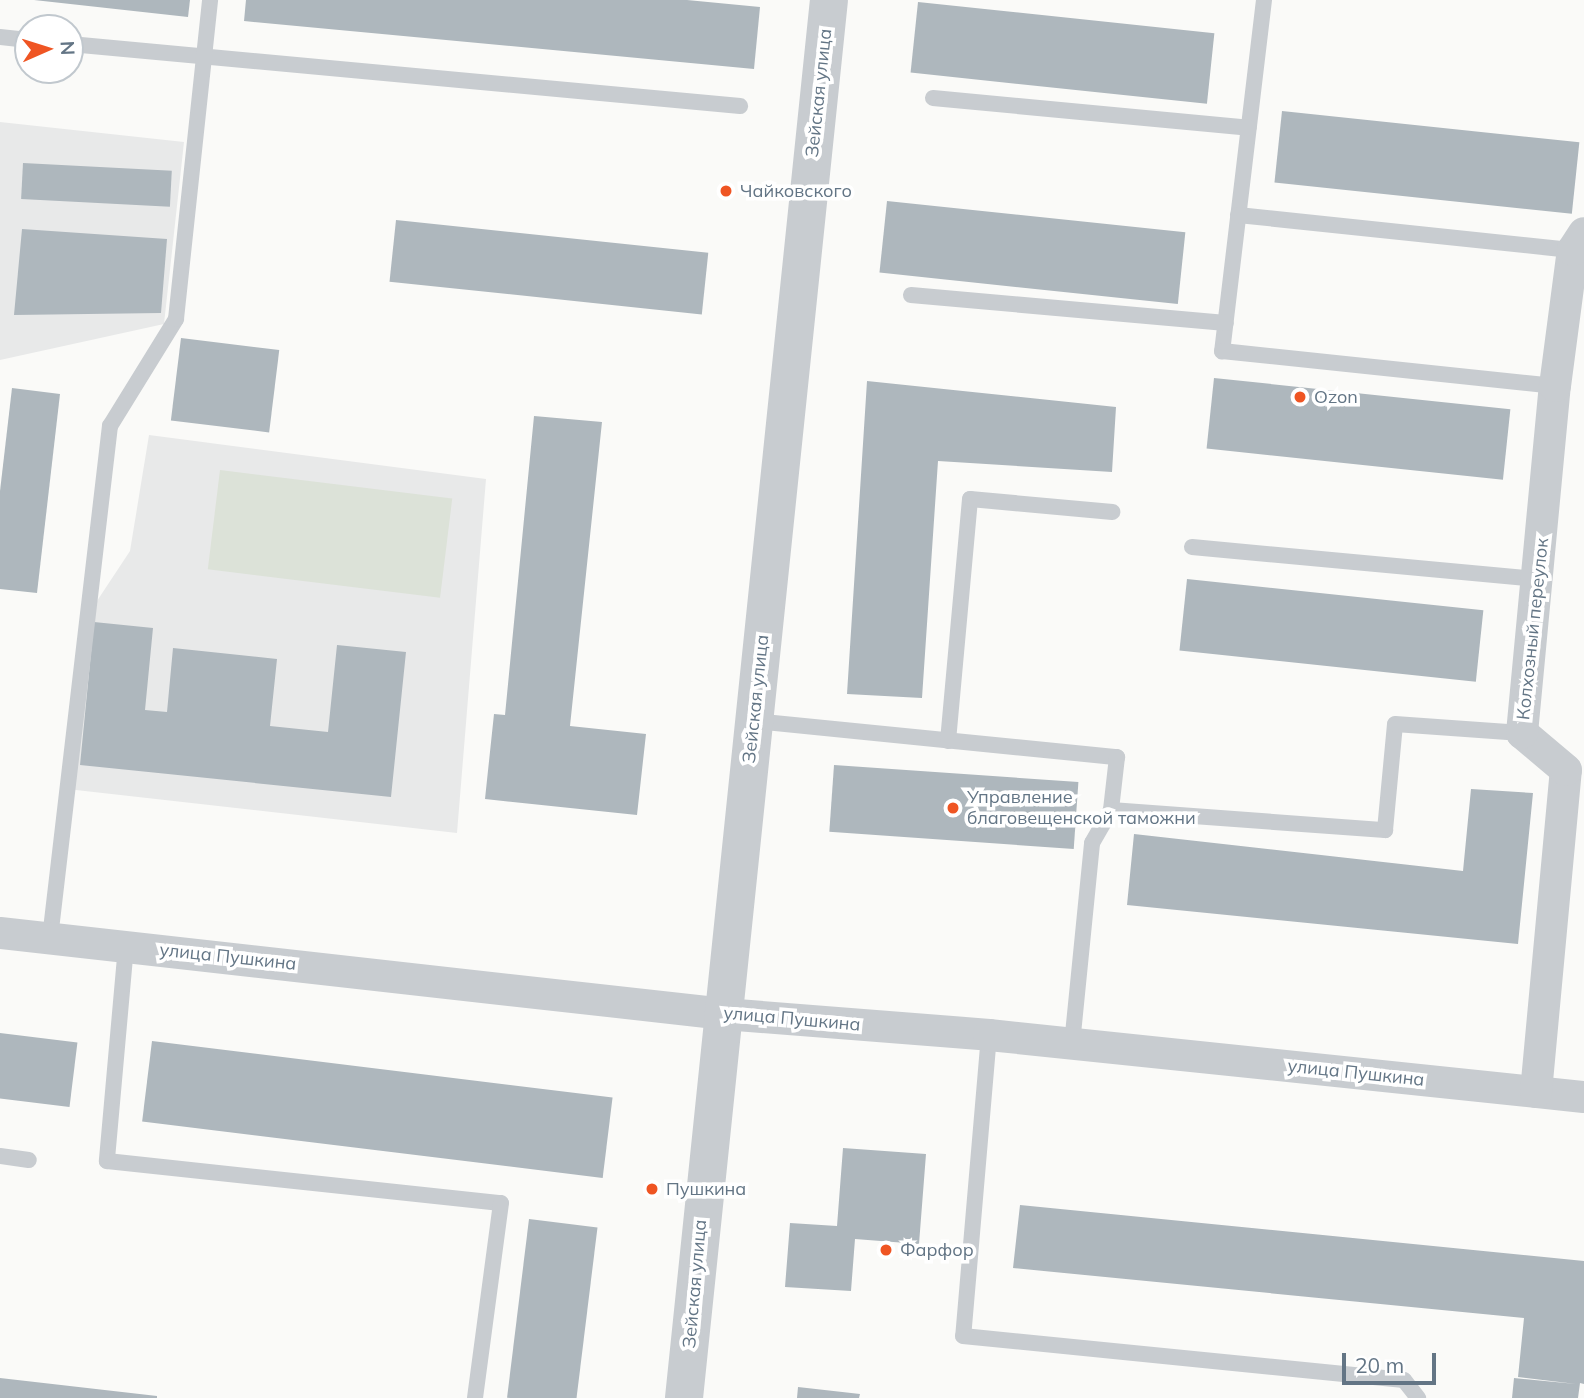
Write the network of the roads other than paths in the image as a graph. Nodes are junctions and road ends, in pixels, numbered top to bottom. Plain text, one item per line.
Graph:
1 (210, 0) edge
2 (829, 0) edge
3 (1264, 0) edge
4 (84, 45) edge
5 (204, 56) junction
6 (933, 98) dead end
7 (740, 107) dead end
8 (1249, 128) junction
9 (1238, 215) junction
10 (1578, 242) edge
11 (911, 295) dead end
12 (1226, 323) junction
13 (1555, 386) junction
14 (1112, 512) dead end
15 (1192, 547) dead end
16 (1539, 579) junction
17 (754, 721) junction
18 (1522, 733) junction
19 (948, 741) junction
20 (1111, 810) junction
21 (0, 933) edge
22 (50, 938) junction
23 (126, 946) junction
24 (724, 1014) junction
25 (989, 1035) junction
26 (1072, 1044) junction
27 (1536, 1092) junction
28 (1584, 1097) edge
29 (0, 1156) edge
30 (29, 1160) dead end
31 (475, 1398) edge
32 (684, 1398) edge
33 (1418, 1398) edge

1 - 5 lane
2 - 17 street, Зейская улица
3 - 8 lane
4 - 5 lane
5 - 7 lane
5 - 22 lane
6 - 8 lane
8 - 9 lane
9 - 10 lane
9 - 12 lane
10 - 13 street, Колхозный переулок
11 - 12 lane
12 - 13 lane
13 - 16 street, Колхозный переулок
14 - 19 lane
15 - 16 lane
16 - 18 street, Колхозный переулок
17 - 19 lane
17 - 24 street, Зейская улица
18 - 20 lane
18 - 27 street, Колхозный переулок
19 - 20 lane
20 - 26 lane
21 - 22 street, улица Пушкина
22 - 23 street, улица Пушкина
23 - 24 street, улица Пушкина
23 - 31 lane
24 - 25 street, улица Пушкина
24 - 32 street, Зейская улица
25 - 26 street, улица Пушкина
25 - 33 lane
26 - 27 street, улица Пушкина
27 - 28 street, улица Пушкина
29 - 30 lane

